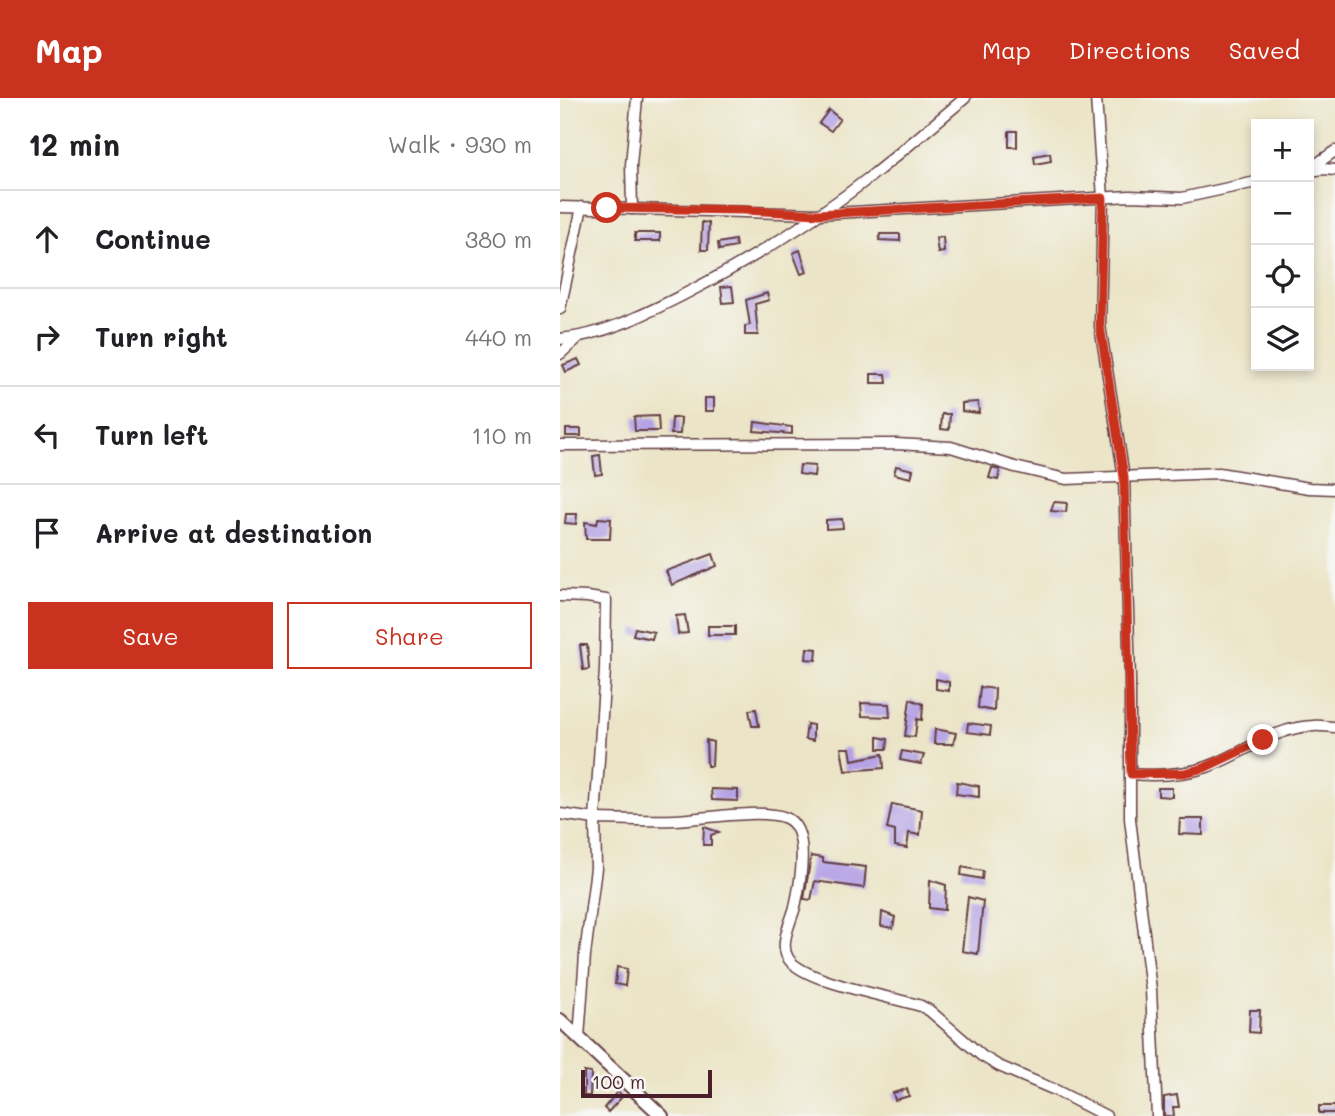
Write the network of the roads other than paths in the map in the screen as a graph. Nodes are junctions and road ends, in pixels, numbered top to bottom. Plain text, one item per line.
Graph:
1 (637, 98) edge
2 (965, 98) edge
3 (1096, 98) edge
4 (1335, 150) edge
5 (1314, 166) edge
6 (1314, 170) edge
7 (1335, 170) edge
8 (1251, 183) edge
9 (1103, 198) junction
10 (560, 207) edge
11 (582, 207) junction
12 (632, 209) junction
13 (818, 214) junction
14 (562, 282) edge
15 (560, 309) edge
16 (579, 337) junction
17 (560, 339) edge
18 (560, 354) edge
19 (560, 445) edge
20 (1124, 477) junction
21 (1335, 489) edge
22 (560, 596) edge
23 (1335, 727) edge
24 (1131, 774) junction
25 (560, 814) edge
26 (595, 819) junction
27 (560, 1020) edge
28 (579, 1038) junction
29 (662, 1116) edge
30 (1106, 1116) edge
31 (1157, 1116) edge

1 - 12 street
2 - 13 street
3 - 9 street
4 - 5 street
6 - 7 street
8 - 9 street
9 - 13 street
9 - 20 street
10 - 11 street
11 - 12 street
11 - 14 street
12 - 13 street
13 - 16 street
14 - 15 street
16 - 17 street
16 - 18 street
19 - 20 street
20 - 21 street
20 - 24 street
22 - 26 street
23 - 24 street
24 - 31 street
25 - 26 street
26 - 28 street
26 - 30 street
27 - 28 street
28 - 29 street

